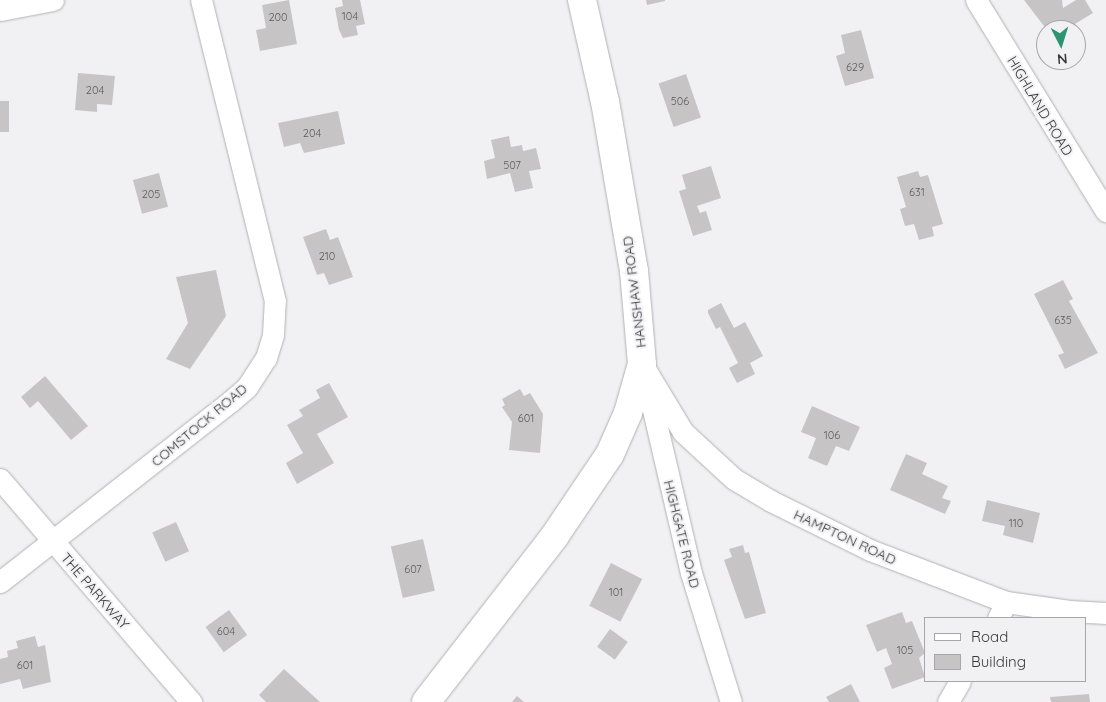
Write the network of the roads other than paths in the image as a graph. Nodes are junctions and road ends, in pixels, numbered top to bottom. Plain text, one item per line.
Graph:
1 (53, 0) edge
2 (201, 0) edge
3 (582, 0) edge
4 (976, 0) edge
5 (0, 10) edge
6 (1106, 211) edge
7 (642, 364) junction
8 (0, 479) edge
9 (54, 542) junction
10 (0, 582) edge
11 (1002, 610) edge
12 (1106, 613) edge
13 (959, 682) edge
14 (191, 702) edge
15 (426, 702) edge
16 (730, 702) edge
17 (948, 702) edge

1 - 5 street
2 - 9 street, COMSTOCK ROAD
3 - 7 street, HANSHAW ROAD
4 - 6 street, HIGHLAND ROAD
7 - 11 street, HAMPTON ROAD
7 - 15 street, HANSHAW ROAD
7 - 16 street, HIGHGATE ROAD
8 - 9 street, THE PARKWAY
9 - 10 street, COMSTOCK ROAD
9 - 14 street, THE PARKWAY
11 - 12 street, HAMPTON ROAD
13 - 17 street

